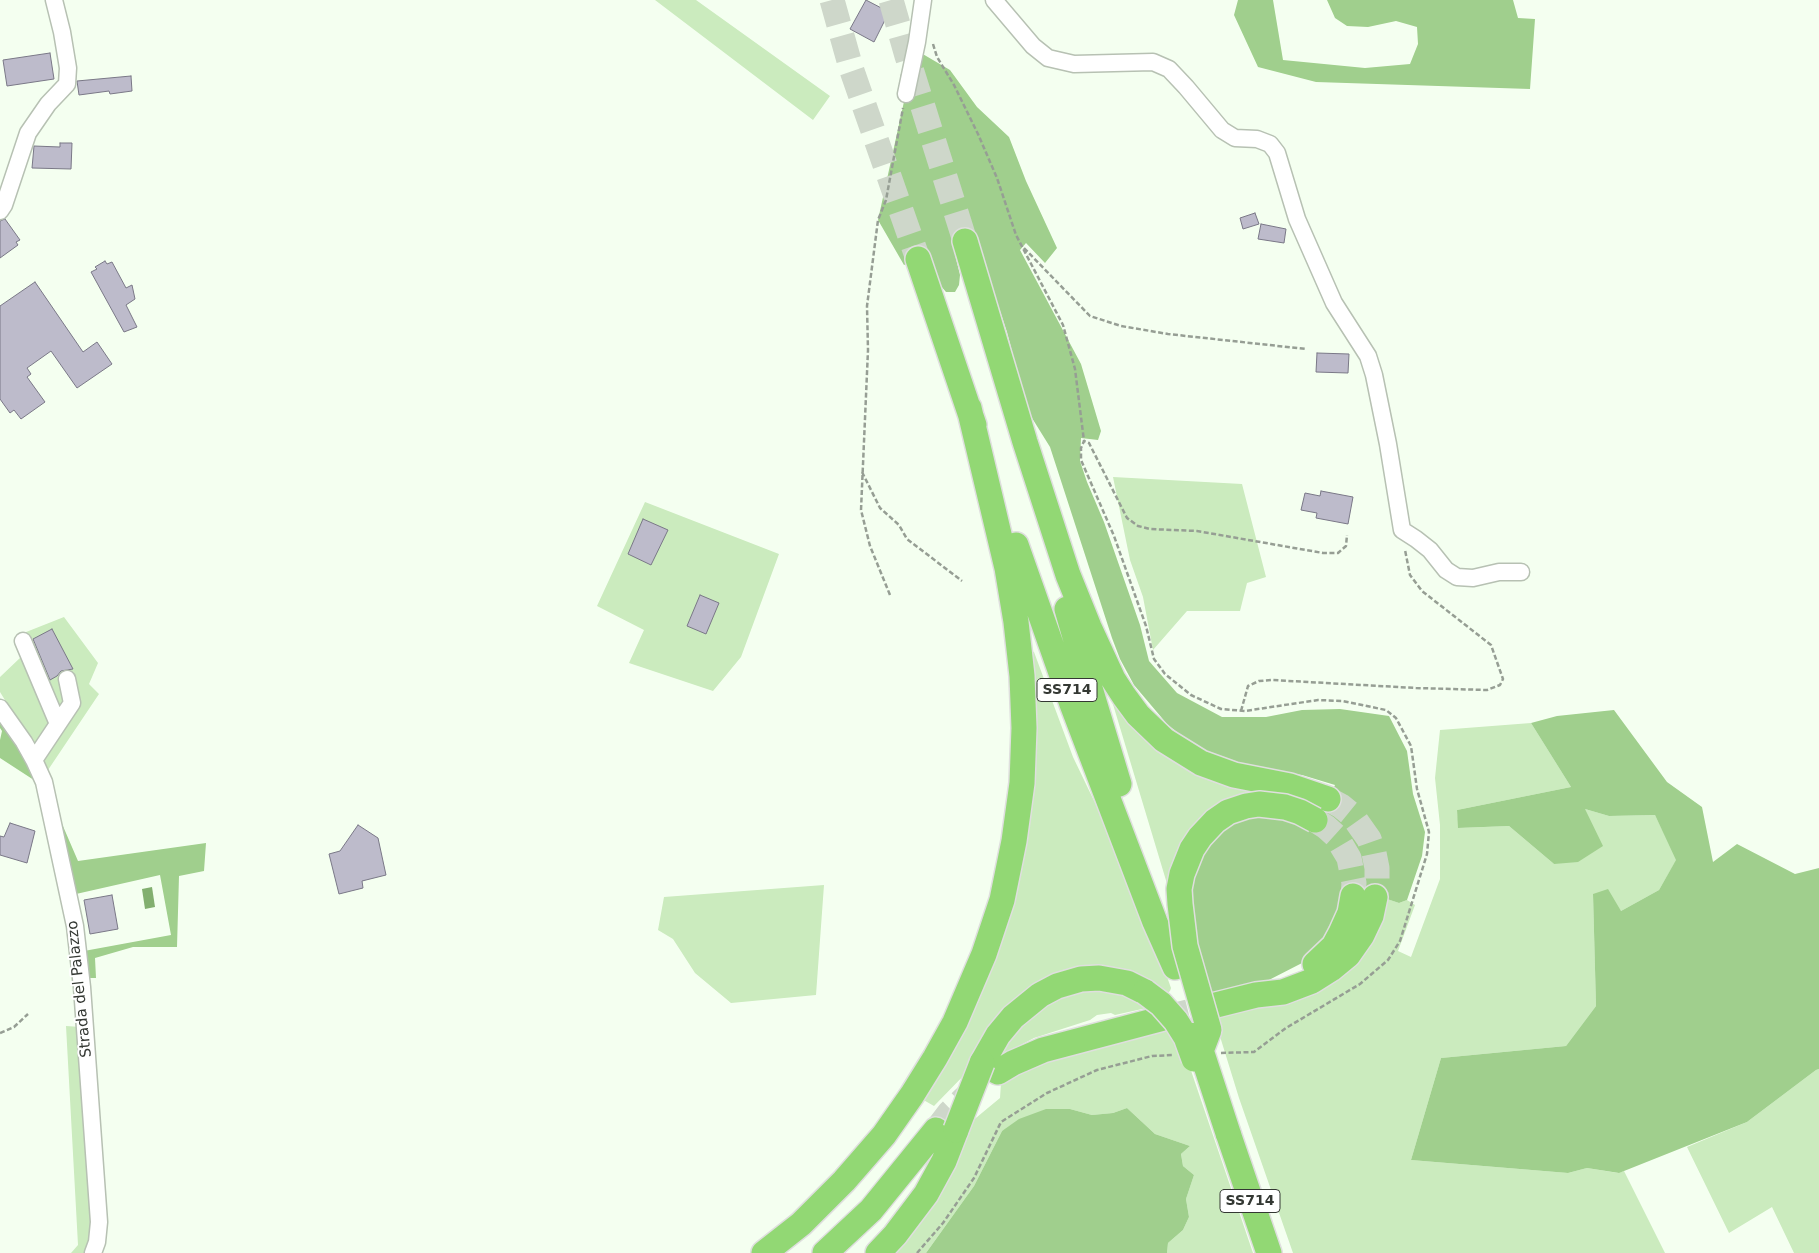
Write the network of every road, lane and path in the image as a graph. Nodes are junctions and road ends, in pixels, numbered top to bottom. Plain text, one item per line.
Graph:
1 (54, 0) edge
2 (923, 0) edge
3 (994, 0) edge
4 (931, 39) dead end
5 (906, 94) joint
6 (0, 211) edge
7 (965, 241) tunnel mouth
8 (1021, 245) junction
9 (918, 259) tunnel mouth
10 (1306, 349) dead end
11 (968, 408) junction
12 (1084, 441) junction
13 (1025, 442) junction
14 (862, 471) junction
15 (1402, 530) junction
16 (1347, 535) dead end
17 (1521, 572) dead end
18 (962, 581) dead end
19 (890, 595) dead end
20 (23, 641) dead end
21 (67, 679) dead end
22 (0, 708) edge
23 (1241, 710) junction
24 (58, 724) junction
25 (34, 760) junction
26 (1328, 799) tunnel mouth
27 (1315, 820) tunnel mouth
28 (1364, 896) tunnel mouth
29 (1175, 967) junction
30 (1208, 1007) tunnel mouth
31 (28, 1014) dead end
32 (1164, 1018) tunnel mouth
33 (0, 1032) edge
34 (1199, 1053) junction
35 (990, 1067) junction
36 (946, 1130) junction
37 (1228, 1133) junction
38 (92, 1253) edge
39 (764, 1253) edge
40 (825, 1253) edge
41 (878, 1253) edge
42 (917, 1253) edge
43 (1269, 1253) edge

1 - 6 street
2 - 5 street
3 - 15 street
4 - 8 path
5 - 14 path
7 - 13 highway, SS714
8 - 10 path
8 - 12 path
9 - 11 highway, SS714
11 - 29 highway, SS714
11 - 39 highway
12 - 16 path
12 - 23 path
13 - 26 highway
13 - 29 highway, SS714
14 - 18 path
14 - 19 path
15 - 17 street
15 - 23 path
20 - 24 street
21 - 24 street
22 - 25 street, Strada del Palazzo
23 - 34 path
24 - 25 street
25 - 38 street, Strada del Palazzo
27 - 34 highway, bridge
28 - 30 highway
29 - 34 highway, SS714, bridge
31 - 33 path
32 - 35 highway
34 - 37 highway, SS714, bridge
34 - 42 path
35 - 36 highway, bridge
35 - 37 highway, bridge
36 - 40 highway
36 - 41 highway
37 - 43 highway, SS714

